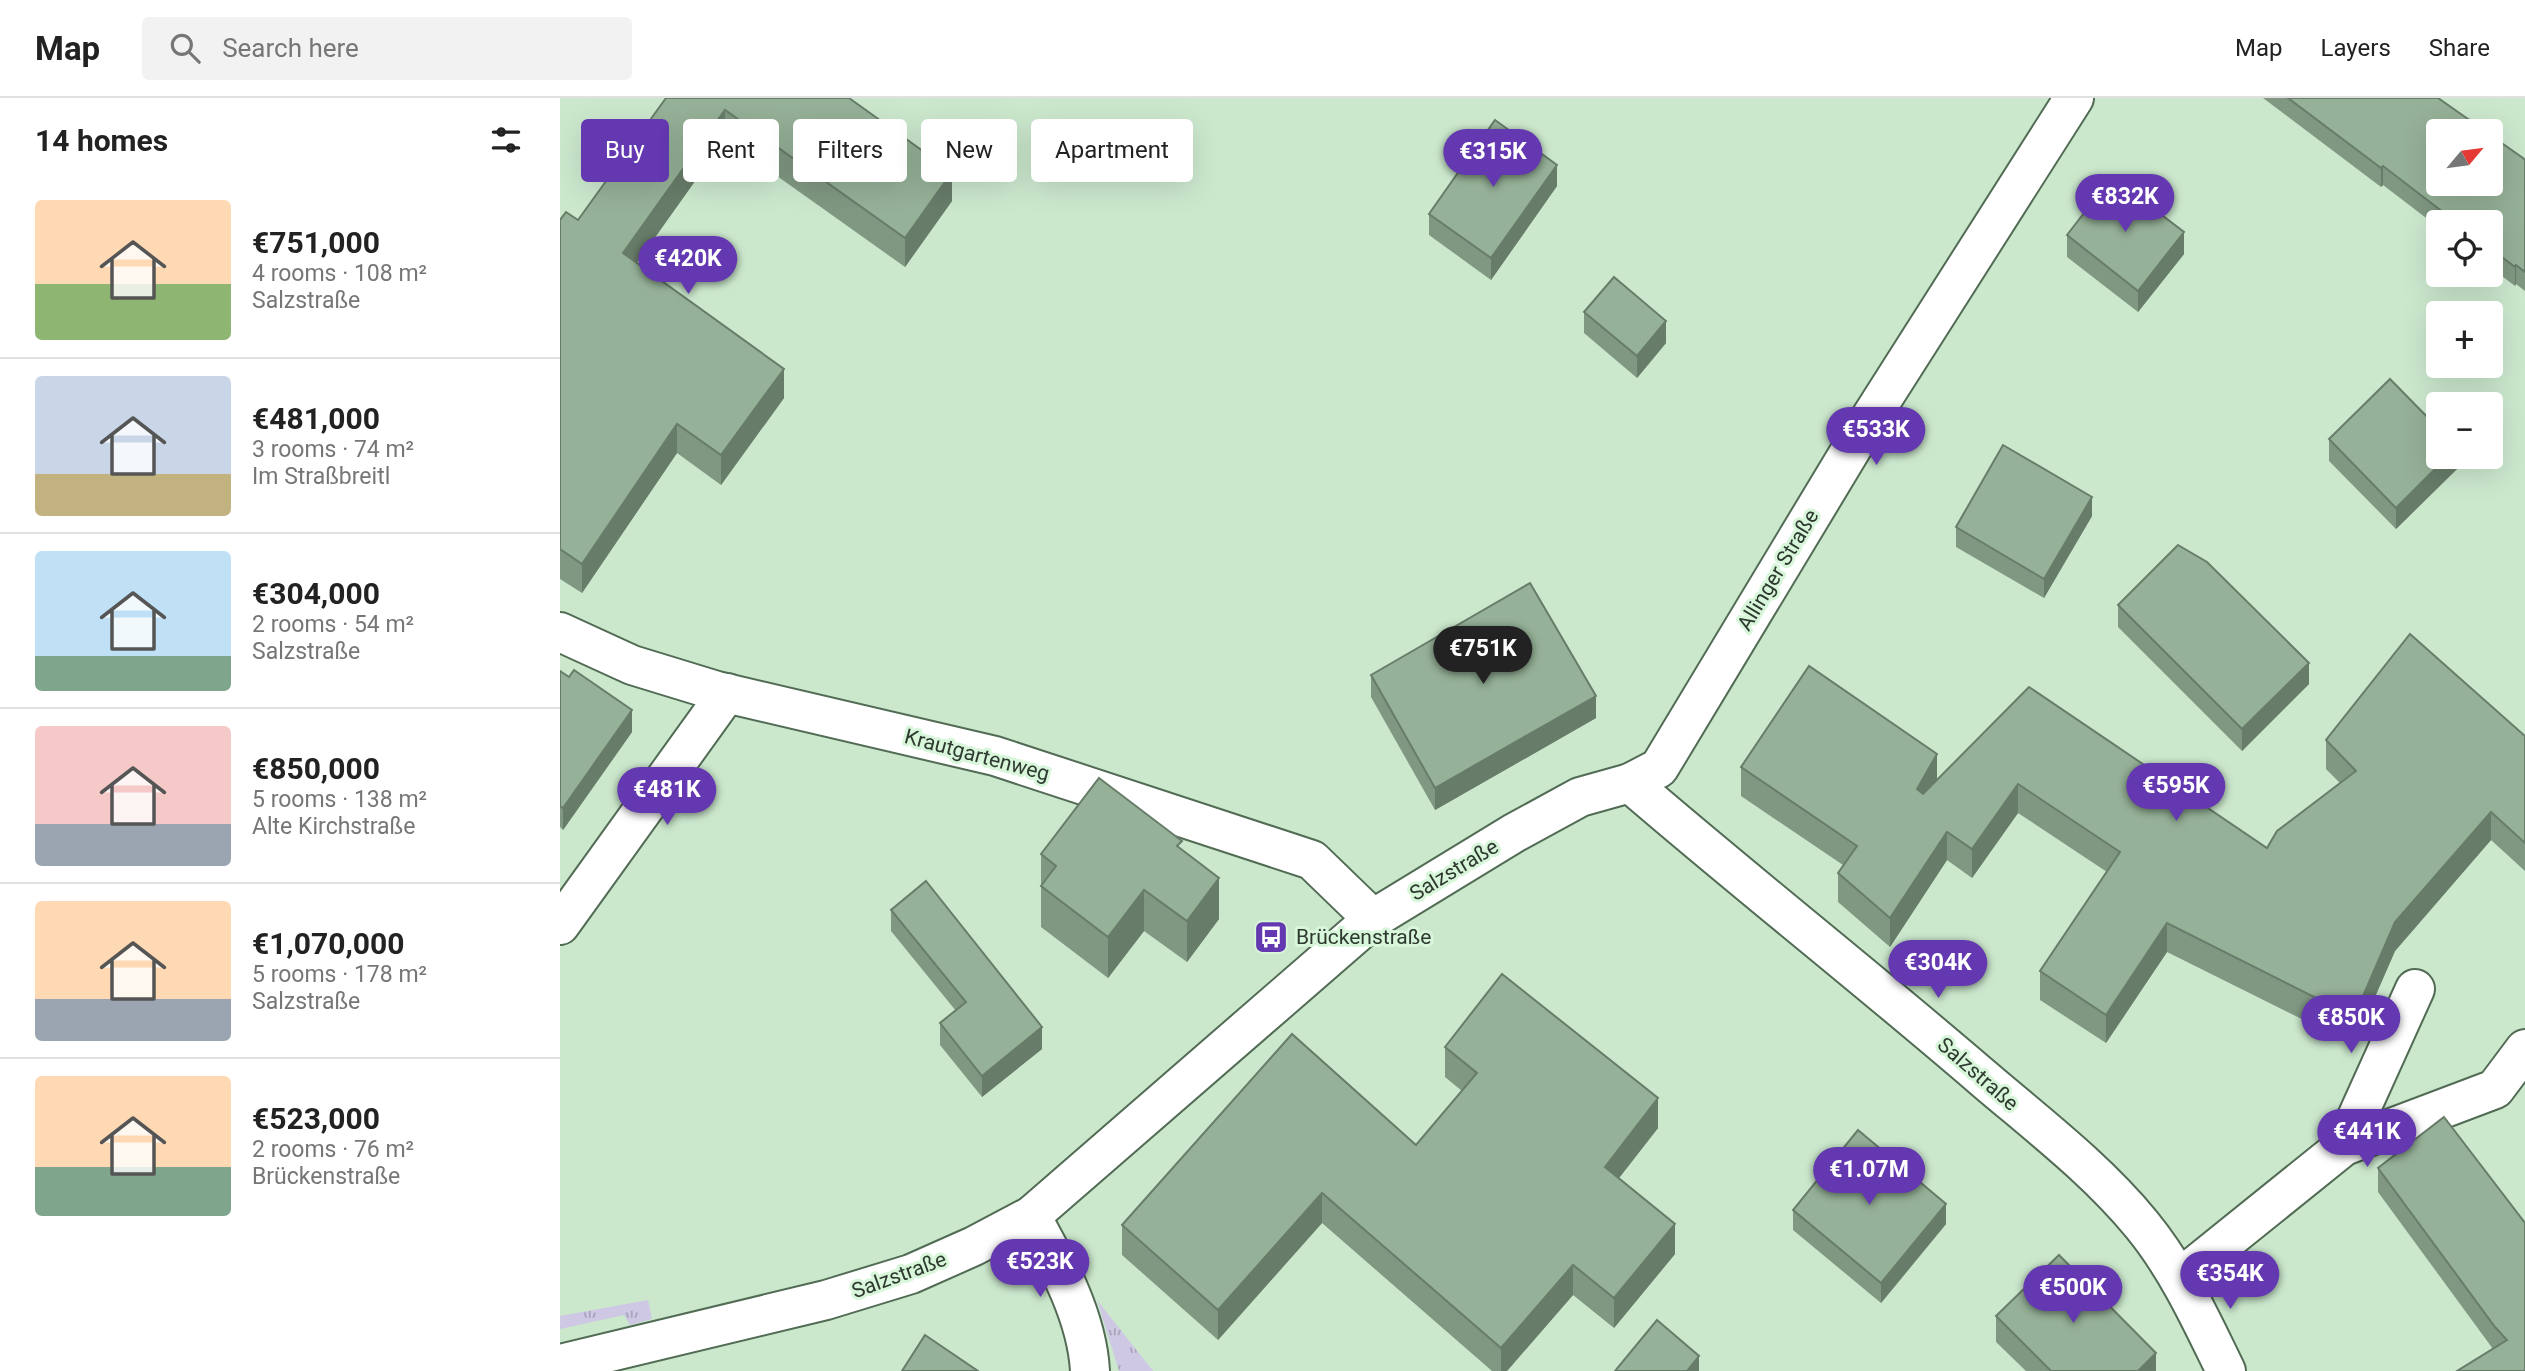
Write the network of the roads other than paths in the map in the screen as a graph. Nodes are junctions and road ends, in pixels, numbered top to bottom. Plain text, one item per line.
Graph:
1 (2074, 98) edge
2 (560, 632) edge
3 (727, 693) junction
4 (1630, 783) junction
5 (1373, 919) junction
6 (560, 925) edge
7 (2415, 989) dead end
8 (2525, 1049) edge
9 (2344, 1146) junction
10 (1031, 1216) junction
11 (2180, 1278) junction
12 (560, 1364) edge
13 (1090, 1371) edge
14 (2225, 1371) edge

1 - 4 street, Allinger Straße
2 - 3 street, Krautgartenweg
3 - 5 street, Krautgartenweg
3 - 6 street
4 - 5 street, Salzstraße
4 - 11 street, Salzstraße
5 - 10 street, Salzstraße
7 - 9 street
8 - 9 street
9 - 11 street
10 - 12 street, Salzstraße
10 - 13 street
11 - 14 street, Salzstraße

